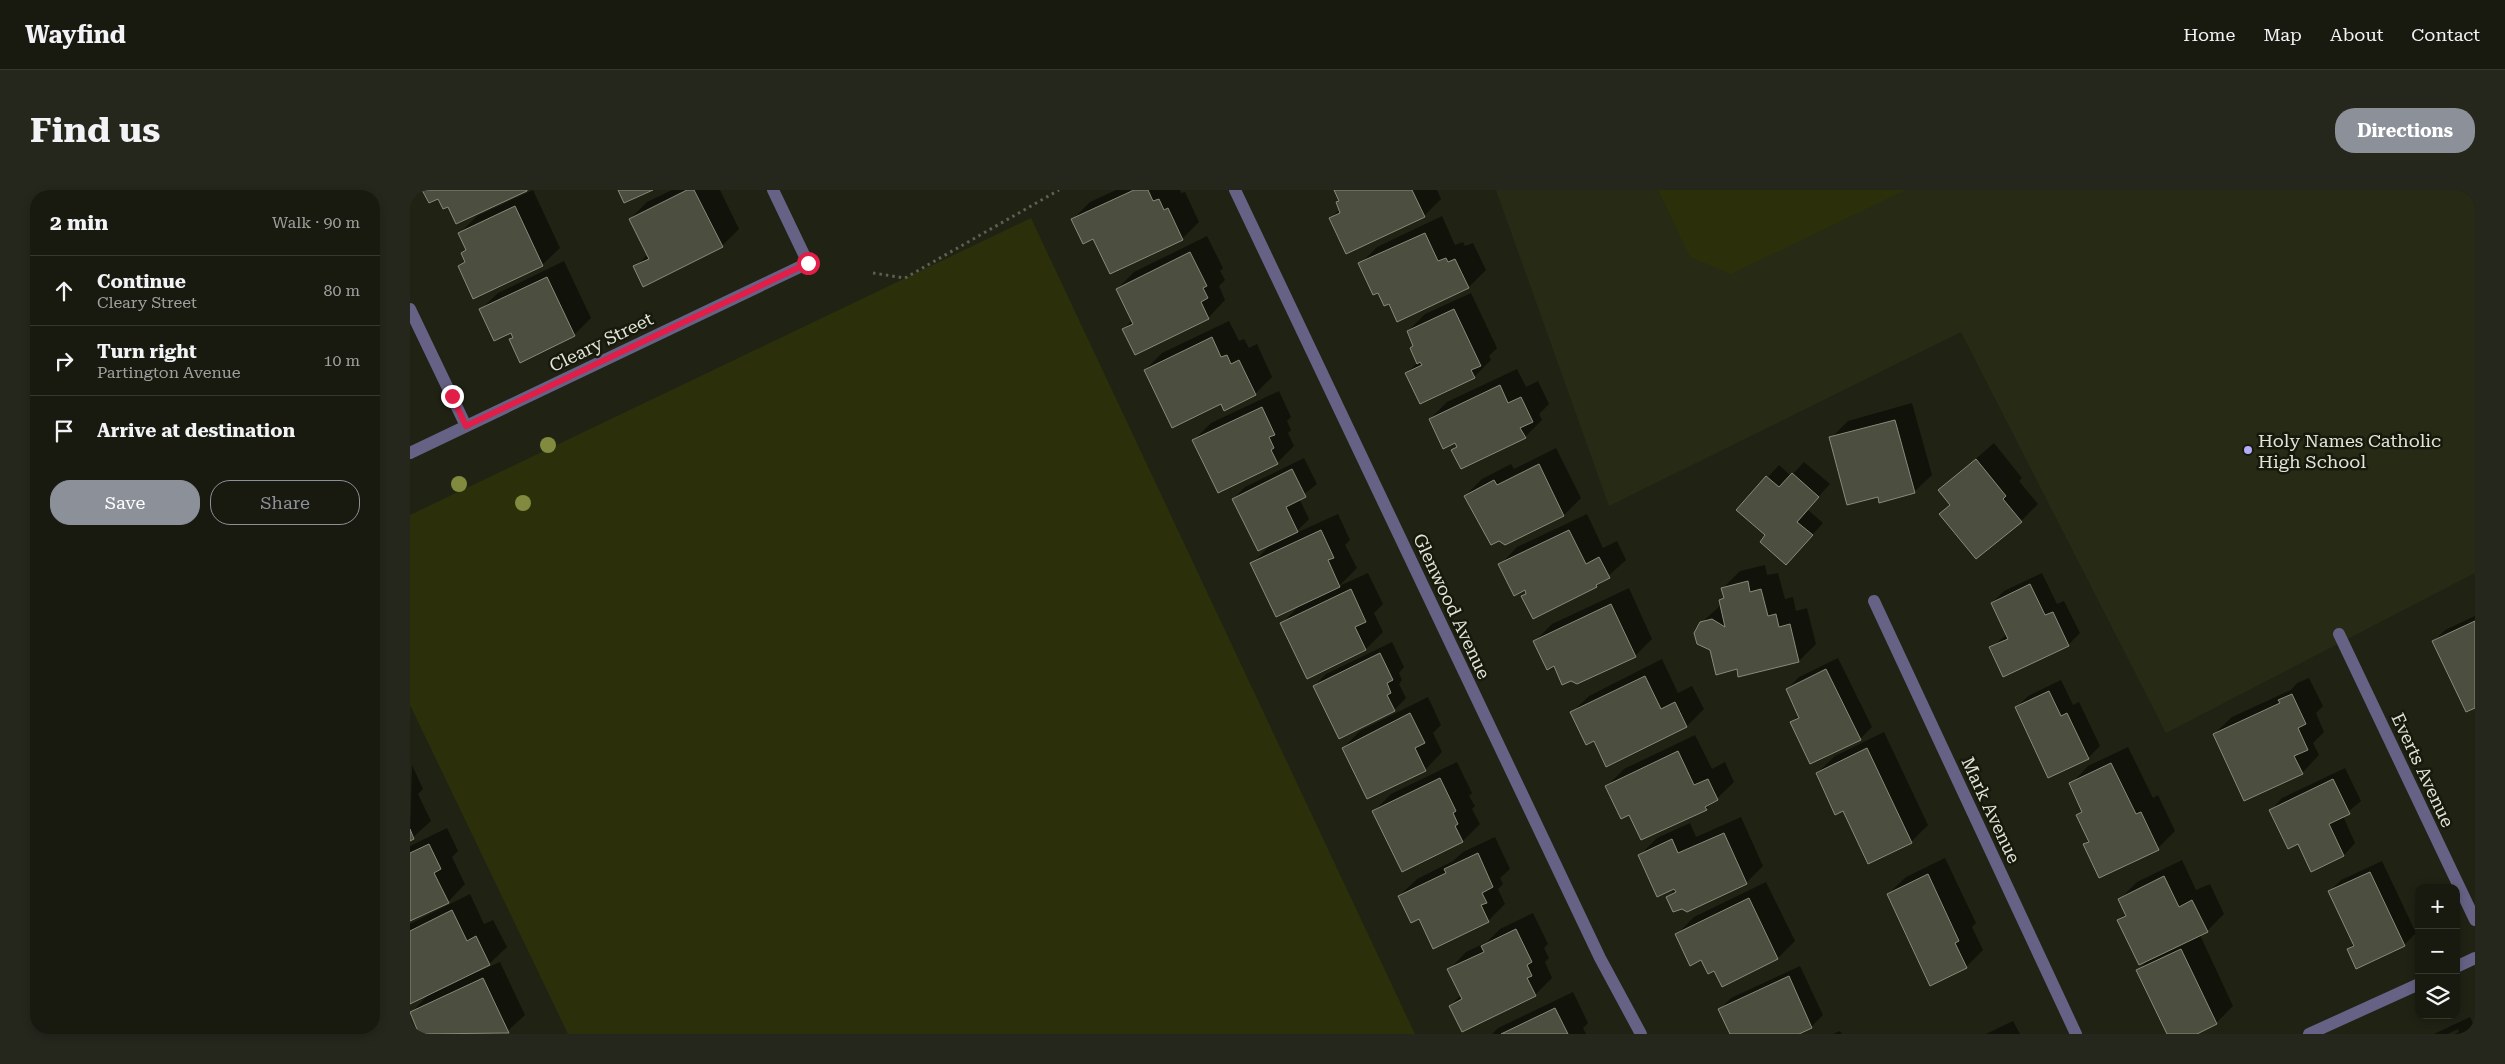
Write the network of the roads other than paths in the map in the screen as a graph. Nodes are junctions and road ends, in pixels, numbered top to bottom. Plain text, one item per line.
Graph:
1 (773, 190) edge
2 (1234, 190) edge
3 (410, 309) edge
4 (466, 426) junction
5 (410, 453) edge
6 (1874, 601) dead end
7 (2339, 634) dead end
8 (2475, 920) edge
9 (2475, 958) edge
10 (2460, 965) edge
11 (2415, 986) edge
12 (1641, 1034) edge
13 (2076, 1034) edge
14 (2309, 1034) edge

1 - 4 street, Cleary Street
2 - 12 street, Glenwood Avenue
3 - 4 street
4 - 5 street, Cleary Street
6 - 13 street, Mark Avenue
7 - 8 street, Everts Avenue
9 - 10 street
11 - 14 street

